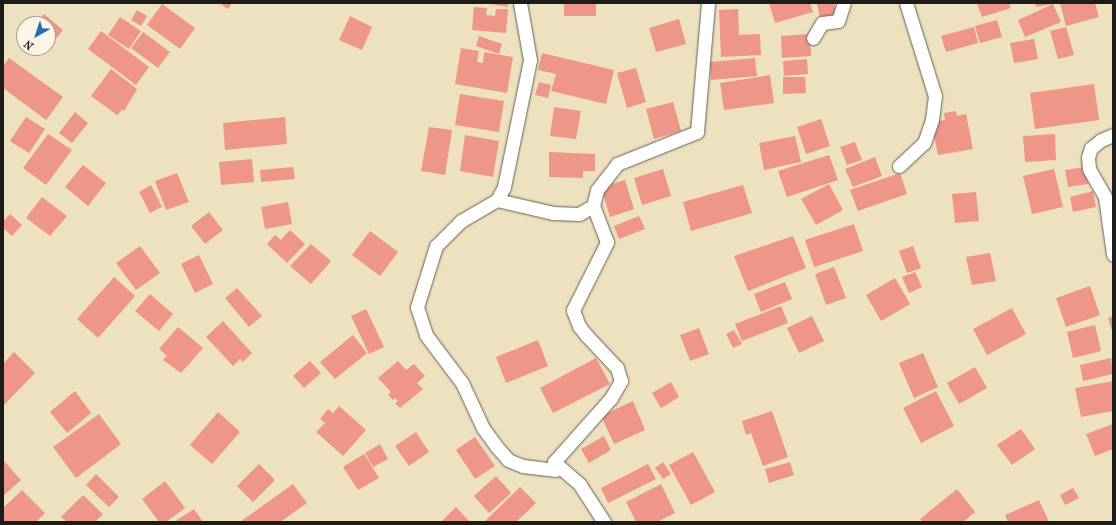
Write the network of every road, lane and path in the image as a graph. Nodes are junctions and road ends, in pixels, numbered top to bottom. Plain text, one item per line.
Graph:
1 (520, 3) edge
2 (708, 3) edge
3 (844, 3) edge
4 (906, 3) edge
5 (813, 38) dead end
6 (1113, 136) edge
7 (899, 166) dead end
8 (497, 200) junction
9 (593, 206) junction
10 (1113, 254) edge
11 (554, 462) junction
12 (604, 522) edge

1 - 8 street
2 - 9 street
3 - 5 street
4 - 7 street
6 - 10 street
8 - 9 street
8 - 11 street
9 - 11 street
11 - 12 street

